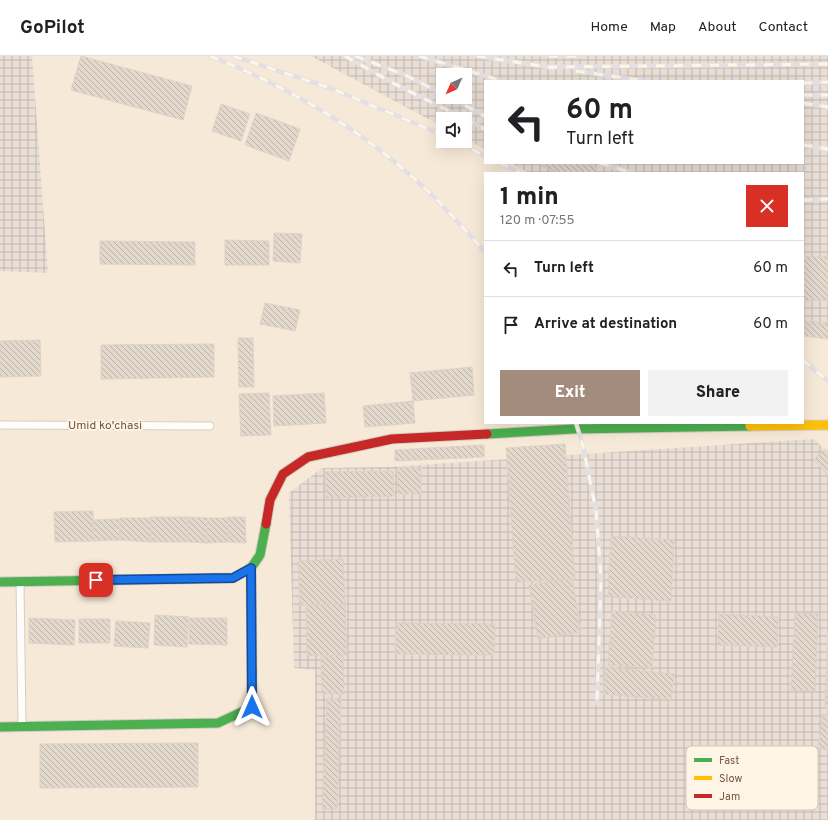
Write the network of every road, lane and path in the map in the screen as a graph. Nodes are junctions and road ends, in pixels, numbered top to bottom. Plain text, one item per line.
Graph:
1 (0, 425) edge
2 (828, 425) edge
3 (210, 426) dead end
4 (251, 568) junction
5 (20, 581) junction
6 (0, 582) edge
7 (0, 727) edge
8 (22, 727) junction

1 - 3 lane, Umid ko'chasi
2 - 4 street
4 - 5 street
4 - 8 street
5 - 6 street
5 - 8 lane
7 - 8 street

